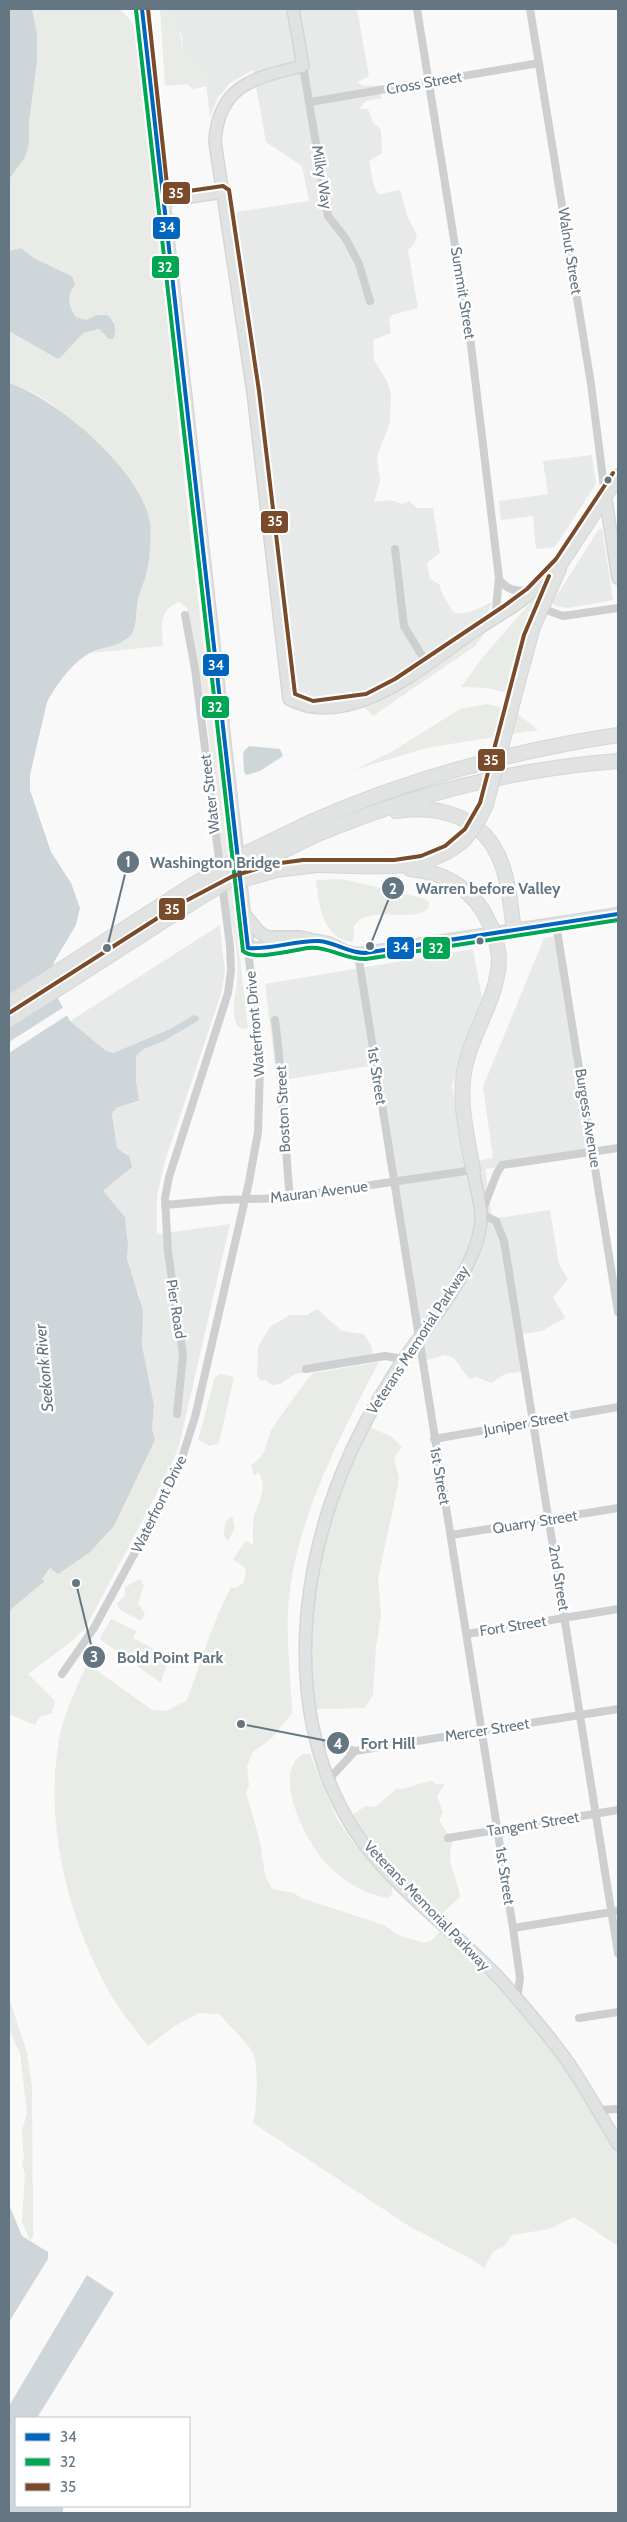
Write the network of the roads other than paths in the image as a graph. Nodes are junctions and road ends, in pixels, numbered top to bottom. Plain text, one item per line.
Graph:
1 (142, 9) edge
2 (293, 9) edge
3 (417, 9) edge
4 (530, 9) edge
5 (539, 63) junction
6 (303, 66) junction
7 (429, 82) junction
8 (310, 102) junction
9 (223, 192) junction
10 (162, 201) junction
11 (370, 301) dead end
12 (618, 476) edge
13 (605, 495) junction
14 (395, 549) dead end
15 (616, 549) edge
16 (560, 563) junction
17 (499, 578) junction
18 (618, 578) edge
19 (541, 583) junction
20 (541, 608) junction
21 (618, 608) edge
22 (185, 615) dead end
23 (495, 619) junction
24 (427, 664) junction
25 (618, 735) edge
26 (618, 761) edge
27 (349, 822) junction
28 (375, 866) junction
29 (196, 900) junction
30 (244, 912) junction
31 (618, 914) edge
32 (556, 924) junction
33 (514, 930) junction
34 (273, 938) junction
35 (316, 941) junction
36 (248, 948) junction
37 (358, 954) junction
38 (9, 1003) edge
39 (9, 1020) edge
40 (275, 1020) dead end
41 (618, 1148) edge
42 (594, 1151) junction
43 (473, 1170) junction
44 (393, 1182) junction
45 (290, 1198) junction
46 (245, 1199) junction
47 (165, 1205) junction
48 (481, 1214) junction
49 (618, 1312) edge
50 (419, 1340) junction
51 (404, 1358) junction
52 (306, 1369) dead end
53 (618, 1407) edge
54 (177, 1414) dead end
55 (532, 1421) junction
56 (434, 1439) junction
57 (618, 1508) edge
58 (550, 1520) junction
59 (451, 1535) junction
60 (618, 1609) edge
61 (565, 1618) junction
62 (467, 1634) junction
63 (62, 1674) dead end
64 (618, 1709) edge
65 (580, 1715) junction
66 (480, 1731) junction
67 (317, 1742) junction
68 (355, 1751) junction
69 (329, 1779) junction
70 (618, 1810) edge
71 (595, 1814) junction
72 (497, 1830) junction
73 (448, 1838) dead end
74 (615, 1912) edge
75 (513, 1928) junction
76 (618, 1953) edge
77 (517, 1999) junction
78 (618, 2012) edge
79 (579, 2018) dead end
80 (618, 2109) edge
81 (599, 2110) junction
82 (618, 2144) edge

1 - 10 main road, Waterfront Drive
2 - 6 main road
3 - 7 street, Summit Street
4 - 5 street, Walnut Street
5 - 7 street, Cross Street
5 - 13 street, Walnut Street
6 - 8 street, Milky Way
6 - 9 main road
7 - 8 street, Cross Street
7 - 17 street, Summit Street
8 - 11 street, Milky Way
9 - 10 main road
9 - 24 main road
10 - 30 main road, Waterfront Drive
12 - 13 highway
13 - 15 main road
13 - 16 highway
14 - 24 street
15 - 18 main road
16 - 19 highway
16 - 20 highway
17 - 19 street
17 - 23 street, Summit Street
19 - 23 main road
20 - 21 street
20 - 28 highway, bridge
22 - 47 street, Water Street
23 - 24 main road
25 - 38 highway, bridge
26 - 27 highway
27 - 29 highway, bridge
27 - 33 highway
28 - 29 highway, bridge
28 - 43 highway, bridge
29 - 39 highway
30 - 34 main road
30 - 36 main road, Waterfront Drive
31 - 32 main road
32 - 33 main road
32 - 42 street, Burgess Avenue
33 - 37 main road
34 - 35 main road
34 - 36 main road
35 - 36 main road
35 - 37 main road
36 - 46 street, Waterfront Drive
37 - 44 street, 1st Street
40 - 45 street, Boston Street
41 - 42 street
42 - 48 street
42 - 49 street, Burgess Avenue
43 - 44 street, Mauran Avenue
43 - 48 main road, Veterans Memorial Parkway
44 - 45 street, Mauran Avenue
44 - 50 street, 1st Street
45 - 46 street, Mauran Avenue
46 - 47 street, Mauran Avenue
46 - 63 street, Waterfront Drive
47 - 54 street, Pier Road
48 - 50 main road, Veterans Memorial Parkway
48 - 55 street, 2nd Street
50 - 51 main road, Veterans Memorial Parkway
50 - 56 street, 1st Street
51 - 52 street
51 - 67 main road, Veterans Memorial Parkway
53 - 55 street, Juniper Street
55 - 56 street, Juniper Street
55 - 58 street, 2nd Street
56 - 59 street, 1st Street
57 - 58 street, Quarry Street
58 - 59 street, Quarry Street
58 - 61 street, 2nd Street
59 - 62 street, 1st Street
60 - 61 street, Fort Street
61 - 62 street, Fort Street
61 - 65 street, 2nd Street
62 - 66 street, 1st Street
64 - 65 street, Mercer Street
65 - 66 street, Mercer Street
65 - 71 street, 2nd Street
66 - 68 street, Mercer Street
66 - 72 street, 1st Street
67 - 68 street, Mercer Street
67 - 69 main road, Veterans Memorial Parkway
68 - 69 street
69 - 77 main road, Veterans Memorial Parkway
70 - 71 street, Tangent Street
71 - 72 street, Tangent Street
71 - 74 street, 2nd Street
72 - 73 street, Tangent Street
72 - 75 street, 1st Street
74 - 75 street
74 - 76 street, 2nd Street
75 - 77 street, 1st Street
77 - 81 main road, Veterans Memorial Parkway
78 - 79 street
80 - 81 street
81 - 82 main road, Veterans Memorial Parkway

